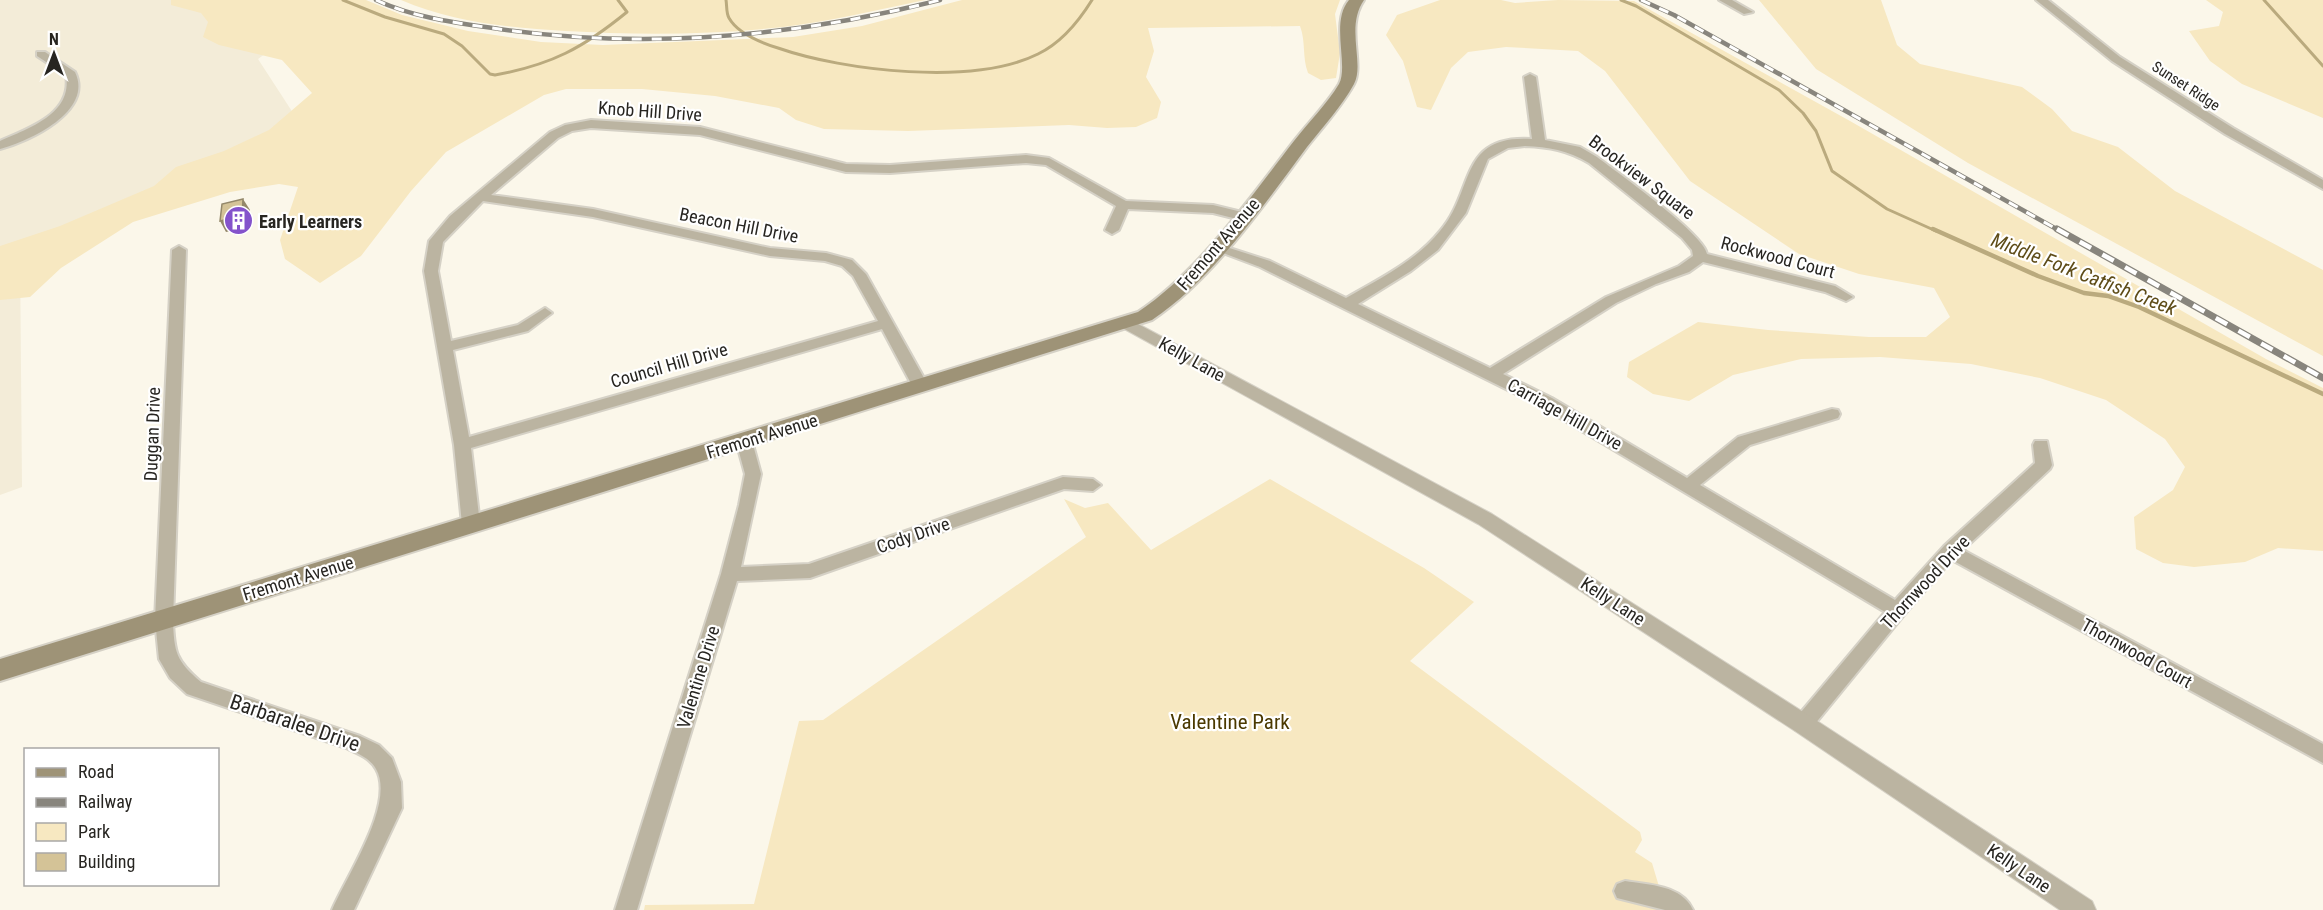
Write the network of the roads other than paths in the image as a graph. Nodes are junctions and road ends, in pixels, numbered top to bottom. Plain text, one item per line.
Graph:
1 (1357, 0) edge
2 (1724, 0) edge
3 (2041, 0) edge
4 (1748, 12) dead end
5 (41, 54) dead end
6 (1530, 76) dead end
7 (1539, 142) junction
8 (0, 145) edge
9 (2323, 185) edge
10 (480, 197) junction
11 (1123, 205) junction
12 (1245, 217) junction
13 (1112, 230) dead end
14 (1217, 248) junction
15 (179, 250) dead end
16 (1700, 257) junction
17 (1845, 297) dead end
18 (1347, 304) junction
19 (545, 313) dead end
20 (1125, 322) junction
21 (887, 323) junction
22 (446, 347) junction
23 (1492, 374) junction
24 (921, 387) junction
25 (1832, 414) dead end
26 (744, 441) junction
27 (462, 445) junction
28 (2041, 446) dead end
29 (1093, 485) dead end
30 (1689, 485) junction
31 (471, 524) junction
32 (1950, 551) junction
33 (730, 574) junction
34 (1897, 610) junction
35 (164, 620) junction
36 (0, 670) edge
37 (1803, 724) junction
38 (2323, 754) edge
39 (1625, 891) dead end
40 (343, 910) edge
41 (626, 910) edge
42 (1682, 910) edge
43 (2083, 910) edge

1 - 12 main road, Fremont Avenue
2 - 4 street
3 - 9 street, Sunset Ridge
5 - 8 street
6 - 7 street
7 - 16 street, Brookview Square
7 - 18 street, Brookview Square
10 - 11 street, Knob Hill Drive
10 - 21 street, Beacon Hill Drive
10 - 22 street, Knob Hill Drive
11 - 12 street, Knob Hill Drive
11 - 13 street
12 - 14 main road, Fremont Avenue
14 - 18 street, Carriage Hill Drive
14 - 20 main road, Fremont Avenue
15 - 35 street, Duggan Drive
16 - 17 street, Rockwood Court
16 - 23 street
18 - 23 street, Carriage Hill Drive
19 - 22 street
20 - 24 main road, Fremont Avenue
20 - 37 street, Kelly Lane
21 - 24 street, Beacon Hill Drive
21 - 27 street, Council Hill Drive
22 - 27 street, Knob Hill Drive
23 - 30 street, Carriage Hill Drive
24 - 26 main road, Fremont Avenue
25 - 30 street
26 - 31 main road, Fremont Avenue
26 - 33 street, Valentine Drive
27 - 31 street, Knob Hill Drive
28 - 32 street, Thornwood Drive
29 - 33 street, Cody Drive
30 - 34 street, Carriage Hill Drive
31 - 35 main road, Fremont Avenue
32 - 34 street, Thornwood Drive
32 - 38 street, Thornwood Court
33 - 41 street, Valentine Drive
34 - 37 street, Thornwood Drive
35 - 36 main road, Fremont Avenue
35 - 40 street, Barbaralee Drive
37 - 43 street, Kelly Lane
39 - 42 street

